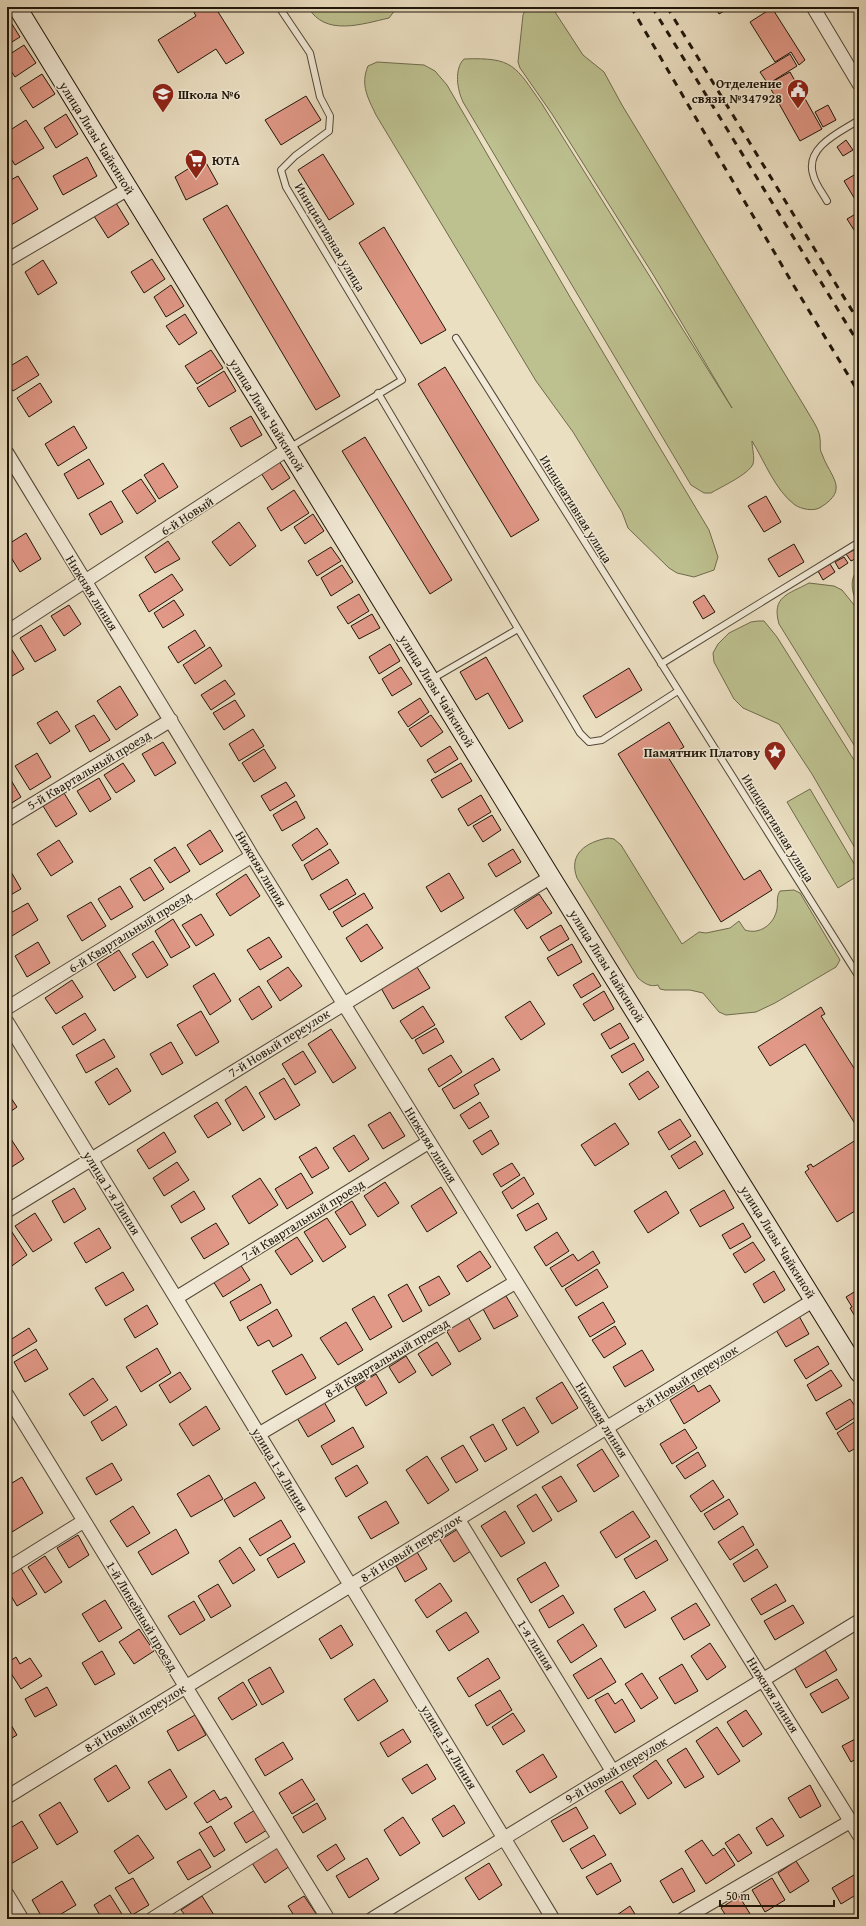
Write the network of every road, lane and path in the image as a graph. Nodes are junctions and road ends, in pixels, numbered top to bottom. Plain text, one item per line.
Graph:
1 (17, 7) edge
2 (279, 7) edge
3 (814, 7) edge
4 (859, 84) edge
5 (859, 120) edge
6 (128, 188) junction
7 (827, 201) dead end
8 (7, 260) edge
9 (456, 338) dead end
10 (378, 394) junction
11 (288, 449) junction
12 (7, 453) edge
13 (856, 544) dead end
14 (85, 583) junction
15 (518, 629) junction
16 (7, 632) edge
17 (661, 664) junction
18 (430, 680) junction
19 (678, 691) junction
20 (171, 720) junction
21 (7, 820) edge
22 (252, 856) junction
23 (552, 877) junction
24 (859, 977) edge
25 (344, 1004) junction
26 (7, 1008) edge
27 (7, 1022) edge
28 (429, 1142) junction
29 (91, 1159) junction
30 (7, 1211) edge
31 (516, 1282) junction
32 (176, 1298) junction
33 (814, 1300) junction
34 (859, 1373) edge
35 (7, 1395) edge
36 (11, 1410) edge
37 (607, 1428) junction
38 (259, 1434) junction
39 (458, 1519) junction
40 (84, 1521) junction
41 (7, 1569) edge
42 (350, 1585) junction
43 (859, 1621) edge
44 (763, 1680) junction
45 (186, 1687) junction
46 (613, 1772) junction
47 (7, 1796) edge
48 (850, 1820) junction
49 (859, 1835) edge
50 (504, 1838) junction
51 (280, 1839) junction
52 (7, 1894) edge
53 (22, 1919) edge
54 (152, 1919) edge
55 (328, 1919) edge
56 (372, 1919) edge
57 (553, 1919) edge
58 (683, 1919) edge

1 - 6 main road, улица Лизы Чайкиной
2 - 10 lane, Инициативная улица
3 - 4 street
5 - 7 lane
6 - 8 street
6 - 11 main road, улица Лизы Чайкиной
9 - 17 lane, Инициативная улица
10 - 11 lane, Инициативная улица
10 - 15 lane
11 - 14 street, 6-й Новый
11 - 18 main road, улица Лизы Чайкиной
12 - 14 street, Нижняя линия
13 - 17 lane
14 - 16 street, 6-й Новый
14 - 20 street, Нижняя линия
15 - 18 lane
15 - 19 lane
17 - 19 lane, Инициативная улица
18 - 23 main road, улица Лизы Чайкиной
19 - 24 lane, Инициативная улица
20 - 21 street, 5-й Квартальный проезд
20 - 22 street, Нижняя линия
22 - 25 street, Нижняя линия
22 - 26 street, 6-й Квартальный проезд
23 - 25 street, 7-й Новый переулок
23 - 33 main road, улица Лизы Чайкиной
25 - 28 street, Нижняя линия
25 - 29 street, 7-й Новый переулок
27 - 29 street, улица 1-я Линия
28 - 31 street, Нижняя линия
28 - 32 street, 7-й Квартальный проезд
29 - 30 street, 7-й Новый переулок
29 - 32 street, улица 1-я Линия
31 - 37 street, Нижняя линия
31 - 38 street, 8-й Квартальный проезд
32 - 38 street, улица 1-я Линия
33 - 34 main road, улица Лизы Чайкиной
33 - 37 street, 8-й Новый переулок
35 - 36 street, 1-й Линейный проезд
36 - 40 street, 1-й Линейный проезд
37 - 39 street, 8-й Новый переулок
37 - 44 street, Нижняя линия
38 - 42 street, улица 1-я Линия
39 - 42 street, 8-й Новый переулок
39 - 46 street, 1-я линия
40 - 41 street
40 - 45 street, 1-й Линейный проезд
42 - 45 street, 8-й Новый переулок
42 - 50 street, улица 1-я Линия
43 - 44 street, 9-й Новый переулок
44 - 46 street, 9-й Новый переулок
44 - 48 street, Нижняя линия
45 - 47 street, 8-й Новый переулок
45 - 51 street, 1-й Линейный проезд
46 - 50 street, 9-й Новый переулок
48 - 49 street, Нижняя линия
48 - 58 street
50 - 56 street, 9-й Новый переулок
50 - 57 street, улица 1-я Линия
51 - 54 street
51 - 55 street, 1-й Линейный проезд
52 - 53 street

